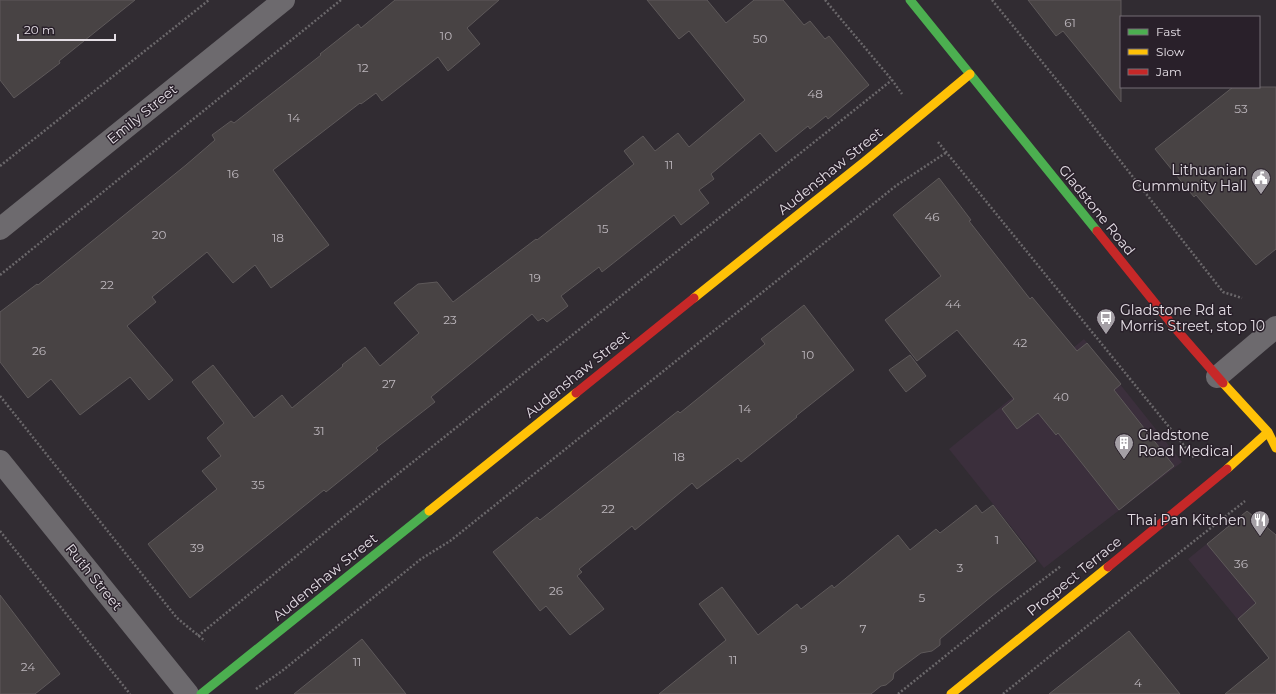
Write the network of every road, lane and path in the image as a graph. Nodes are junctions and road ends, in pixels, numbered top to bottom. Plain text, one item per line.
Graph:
1 (209, 0) edge
2 (284, 0) edge
3 (342, 0) edge
4 (825, 0) edge
5 (910, 0) edge
6 (992, 0) edge
7 (970, 74) junction
8 (892, 80) junction
9 (902, 95) dead end
10 (938, 142) dead end
11 (947, 152) junction
12 (0, 166) edge
13 (0, 228) edge
14 (0, 275) edge
15 (1242, 298) dead end
16 (1276, 327) edge
17 (1217, 377) junction
18 (0, 396) edge
19 (1272, 433) edge
20 (1276, 448) edge
21 (0, 461) edge
22 (1197, 462) dead end
23 (1245, 501) dead end
24 (0, 531) edge
25 (1062, 566) dead end
26 (198, 636) junction
27 (205, 642) dead end
28 (256, 689) dead end
29 (130, 694) edge
30 (188, 694) edge
31 (201, 694) edge
32 (898, 694) edge
33 (951, 694) edge
34 (1003, 694) edge

1 - 12 path
2 - 13 street, Emily Street
3 - 14 path
4 - 8 path
5 - 7 street, Gladstone Road
6 - 15 path
7 - 17 street, Gladstone Road
7 - 31 street, Audenshaw Street
8 - 9 path
8 - 26 path
10 - 11 path
11 - 22 path
11 - 28 path
16 - 17 street
17 - 19 street, Gladstone Road
18 - 26 path
19 - 20 street, Gladstone Road
19 - 33 street, Prospect Terrace
21 - 30 street, Ruth Street
23 - 34 path
24 - 29 path
25 - 32 path
26 - 27 path

